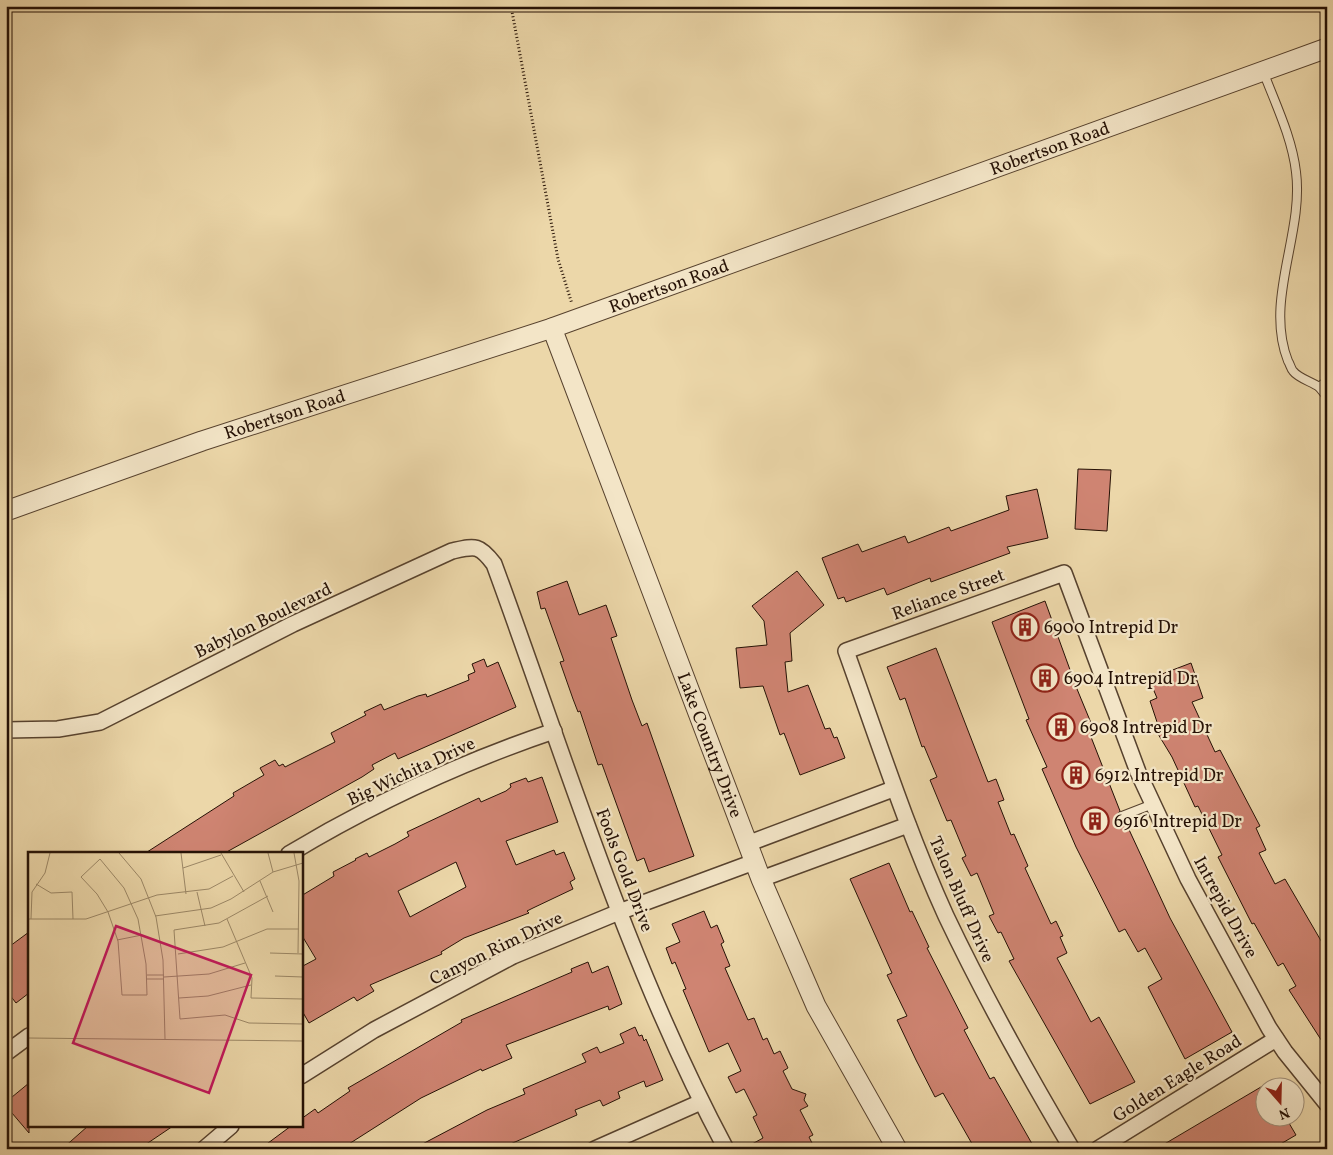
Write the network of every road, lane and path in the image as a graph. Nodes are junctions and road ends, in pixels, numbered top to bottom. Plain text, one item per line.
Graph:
1 (511, 6) edge
2 (1327, 48) edge
3 (1263, 71) junction
4 (577, 320) junction
5 (552, 328) junction
6 (1327, 381) edge
7 (1319, 387) junction
8 (1327, 397) edge
9 (6, 511) edge
10 (1064, 573) joint
11 (506, 598) joint
12 (846, 651) joint
13 (6, 730) edge
14 (554, 731) junction
15 (893, 789) junction
16 (1153, 804) junction
17 (1122, 816) dead end
18 (908, 824) junction
19 (747, 844) junction
20 (292, 852) edge
21 (758, 870) junction
22 (619, 912) junction
23 (28, 1037) edge
24 (1276, 1039) junction
25 (6, 1053) edge
26 (302, 1075) edge
27 (701, 1102) junction
28 (1327, 1104) edge
29 (229, 1128) edge
30 (204, 1149) edge
31 (595, 1149) edge
32 (726, 1149) edge
33 (897, 1149) edge
34 (1072, 1149) edge
35 (1098, 1149) edge

1 - 4 path
2 - 3 street, Robertson Road
3 - 4 street, Robertson Road
3 - 7 lane
4 - 5 street, Robertson Road
5 - 9 street, Robertson Road
5 - 19 street, Lake Country Drive
6 - 7 lane
7 - 8 lane
10 - 12 street, Reliance Street
10 - 16 street, Intrepid Drive
11 - 13 street, Babylon Boulevard
11 - 14 street, Fools Gold Drive
12 - 15 street, Talon Bluff Drive
14 - 20 street, Big Wichita Drive
14 - 22 street, Fools Gold Drive
15 - 18 street, Talon Bluff Drive
15 - 19 street
16 - 17 lane
16 - 24 street, Intrepid Drive
18 - 21 street, Canyon Rim Drive
18 - 34 street, Talon Bluff Drive
19 - 21 street, Lake Country Drive
21 - 22 street, Canyon Rim Drive
21 - 33 street, Lake Country Drive
22 - 26 street, Canyon Rim Drive
22 - 27 street, Fools Gold Drive
23 - 25 street
24 - 28 street, Intrepid Drive
24 - 35 street, Golden Eagle Road
27 - 31 street
27 - 32 street, Fools Gold Drive
29 - 30 street

